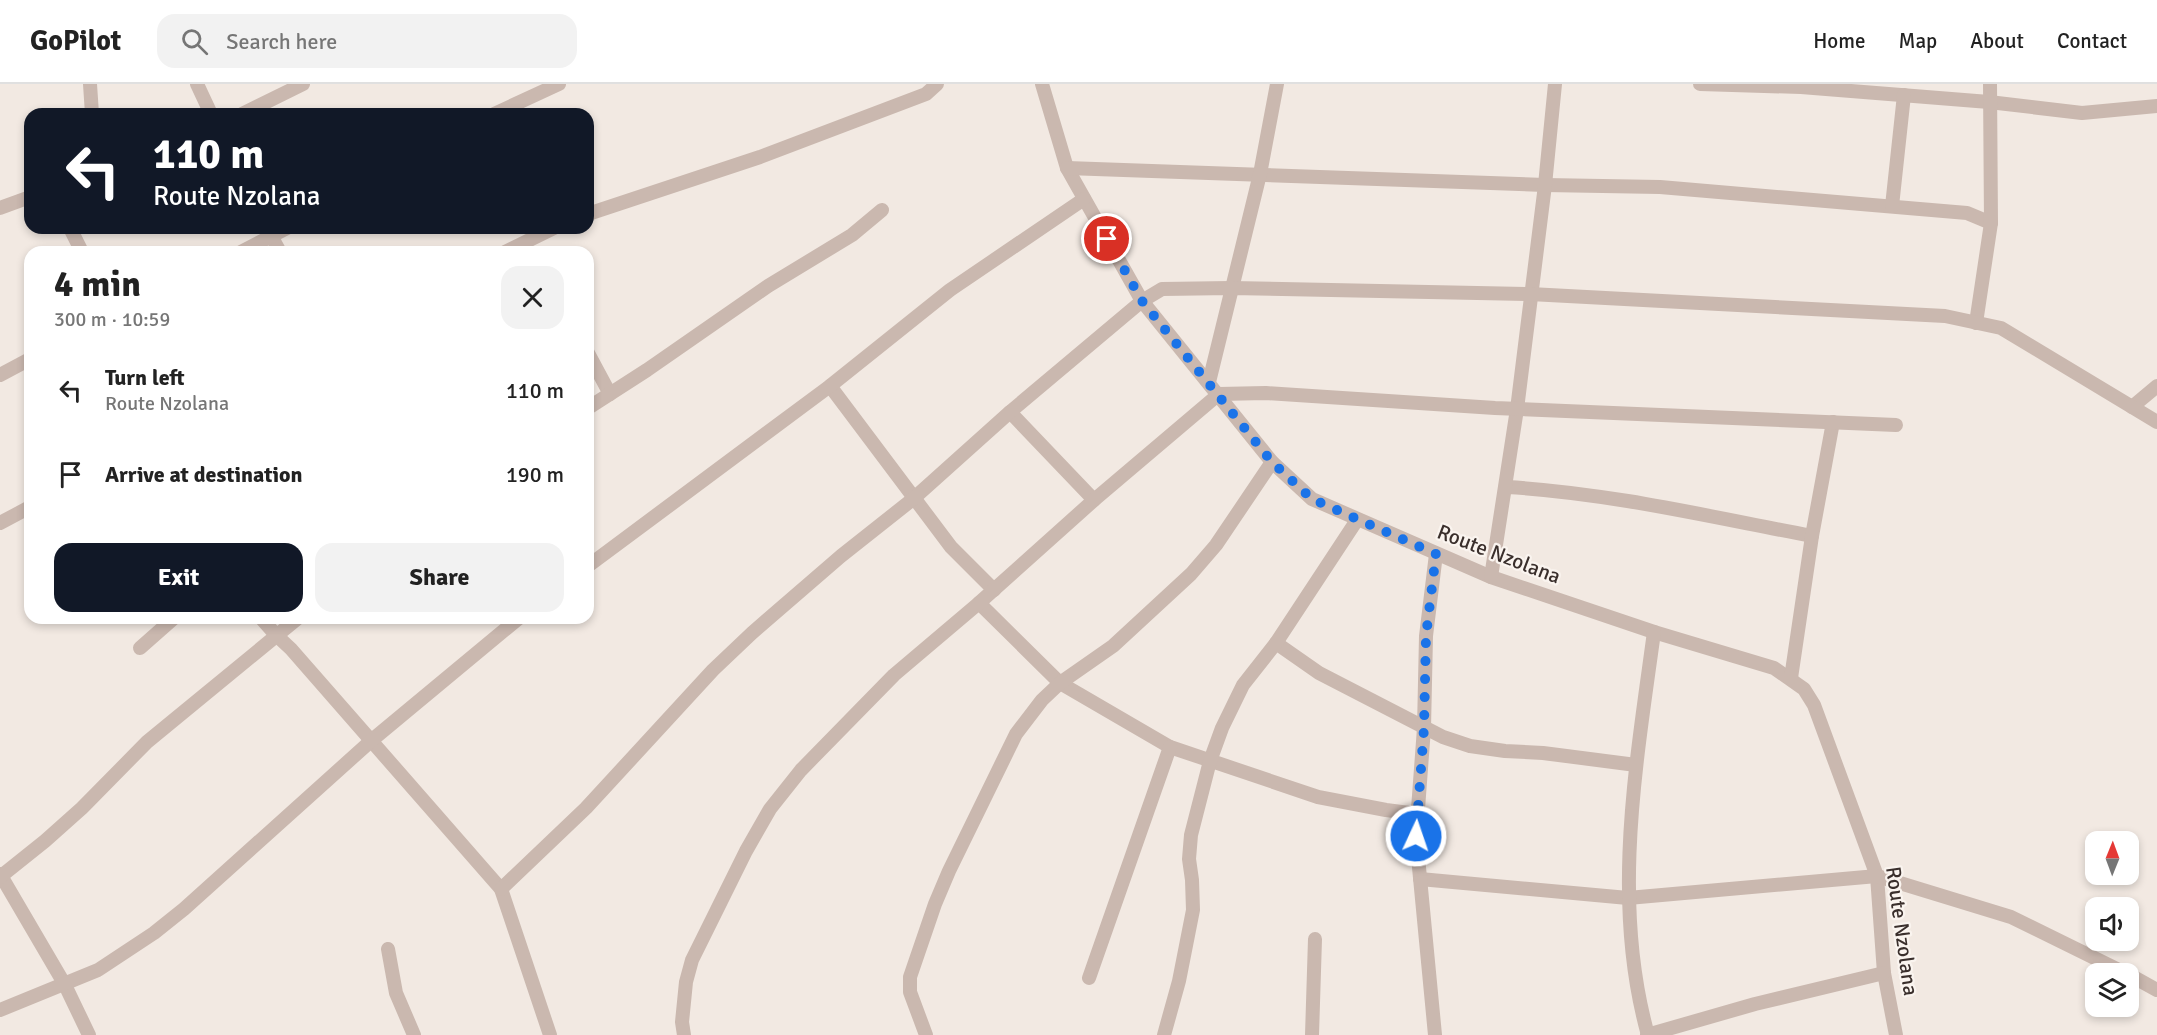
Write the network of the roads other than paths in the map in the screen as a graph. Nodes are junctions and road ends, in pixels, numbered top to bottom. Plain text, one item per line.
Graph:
1 (90, 84) edge
2 (197, 84) edge
3 (303, 84) edge
4 (559, 84) edge
5 (937, 84) edge
6 (1042, 84) edge
7 (1276, 84) edge
8 (1555, 84) edge
9 (1700, 84) edge
10 (1990, 84) edge
11 (1904, 95) junction
12 (1989, 102) junction
13 (2157, 106) edge
14 (92, 108) edge
15 (208, 108) edge
16 (254, 108) edge
17 (507, 108) edge
18 (1067, 168) junction
19 (1260, 174) junction
20 (1545, 185) junction
21 (24, 199) edge
22 (1084, 199) junction
23 (1892, 206) junction
24 (0, 208) edge
25 (882, 210) dead end
26 (594, 212) edge
27 (1991, 223) junction
28 (266, 234) edge
29 (547, 234) edge
30 (249, 246) edge
31 (532, 246) edge
32 (1232, 288) junction
33 (1530, 294) junction
34 (1142, 301) junction
35 (1976, 323) junction
36 (24, 362) edge
37 (594, 363) edge
38 (0, 375) edge
39 (1209, 382) junction
40 (830, 386) junction
41 (2157, 386) edge
42 (610, 394) junction
43 (1219, 394) junction
44 (594, 404) edge
45 (2132, 407) junction
46 (1517, 409) junction
47 (1010, 412) junction
48 (1833, 422) junction
49 (2157, 422) edge
50 (1896, 425) dead end
51 (1272, 462) junction
52 (1506, 487) junction
53 (913, 499) junction
54 (1094, 500) junction
55 (24, 510) edge
56 (1357, 520) junction
57 (0, 523) edge
58 (1812, 536) junction
59 (1436, 554) junction
60 (594, 562) edge
61 (1491, 577) junction
62 (994, 590) junction
63 (979, 603) junction
64 (167, 624) edge
65 (266, 624) edge
66 (290, 624) edge
67 (512, 624) edge
68 (1654, 632) junction
69 (276, 635) junction
70 (1276, 643) junction
71 (140, 648) dead end
72 (1791, 678) junction
73 (1060, 683) junction
74 (1424, 728) junction
75 (372, 740) junction
76 (1170, 747) junction
77 (1210, 761) junction
78 (1636, 765) junction
79 (1417, 814) junction
80 (1, 876) edge
81 (1877, 876) junction
82 (1420, 879) junction
83 (501, 890) junction
84 (1629, 898) junction
85 (1315, 939) dead end
86 (388, 949) dead end
87 (2105, 963) edge
88 (1884, 973) junction
89 (1089, 978) dead end
90 (2139, 980) edge
91 (65, 985) junction
92 (2157, 990) edge
93 (0, 1010) edge
94 (89, 1035) edge
95 (414, 1035) edge
96 (550, 1035) edge
97 (684, 1035) edge
98 (926, 1035) edge
99 (1164, 1035) edge
100 (1312, 1035) edge
101 (1435, 1035) edge
102 (1648, 1035) edge
103 (1896, 1035) edge

1 - 14 street
2 - 15 street
3 - 16 street
4 - 17 street
5 - 26 street
6 - 18 street, Route Nzolana
7 - 19 street
8 - 20 street
9 - 11 street
10 - 12 street
11 - 12 street
11 - 23 street
12 - 13 street
12 - 27 street
18 - 19 street
18 - 22 street, Route Nzolana
19 - 20 street
19 - 32 street
20 - 23 street
20 - 33 street
21 - 24 street
22 - 34 street, Route Nzolana
22 - 40 street
23 - 27 street
25 - 42 street
27 - 35 street
28 - 30 street
29 - 31 street
32 - 33 street
32 - 34 street
32 - 39 street
33 - 35 street
33 - 46 street
34 - 39 street, Route Nzolana
34 - 47 street
35 - 45 street
36 - 38 street
37 - 42 street
39 - 43 street, Route Nzolana
40 - 53 street
40 - 60 street
41 - 45 street
42 - 44 street
43 - 46 street
43 - 51 street, Route Nzolana
43 - 54 street
45 - 49 street
46 - 48 street
46 - 52 street
47 - 53 street
47 - 54 street
48 - 50 street
48 - 58 street
51 - 56 street, Route Nzolana
51 - 73 street
52 - 58 street
52 - 61 street
53 - 62 street
53 - 83 street
54 - 62 street
55 - 57 street
56 - 59 street, Route Nzolana
56 - 70 street
58 - 72 street
59 - 61 street, Route Nzolana
59 - 74 street
61 - 68 street, Route Nzolana
62 - 63 street
63 - 73 street
63 - 97 street
64 - 71 street
65 - 69 street
66 - 69 street
67 - 75 street
68 - 72 street, Route Nzolana
68 - 78 street
69 - 75 street
69 - 80 street
70 - 74 street
70 - 77 street
72 - 81 street, Route Nzolana
73 - 76 street
73 - 98 street
74 - 78 street
74 - 79 street
75 - 83 street
75 - 91 street
76 - 77 street
76 - 89 street
77 - 79 street
77 - 99 street
78 - 84 street
79 - 82 street
80 - 91 street
81 - 84 street
81 - 87 street
81 - 88 street, Route Nzolana
82 - 84 street
82 - 101 street
83 - 96 street
84 - 102 street
85 - 100 street
86 - 95 street
88 - 102 street
88 - 103 street, Route Nzolana
90 - 92 street
91 - 93 street
91 - 94 street

